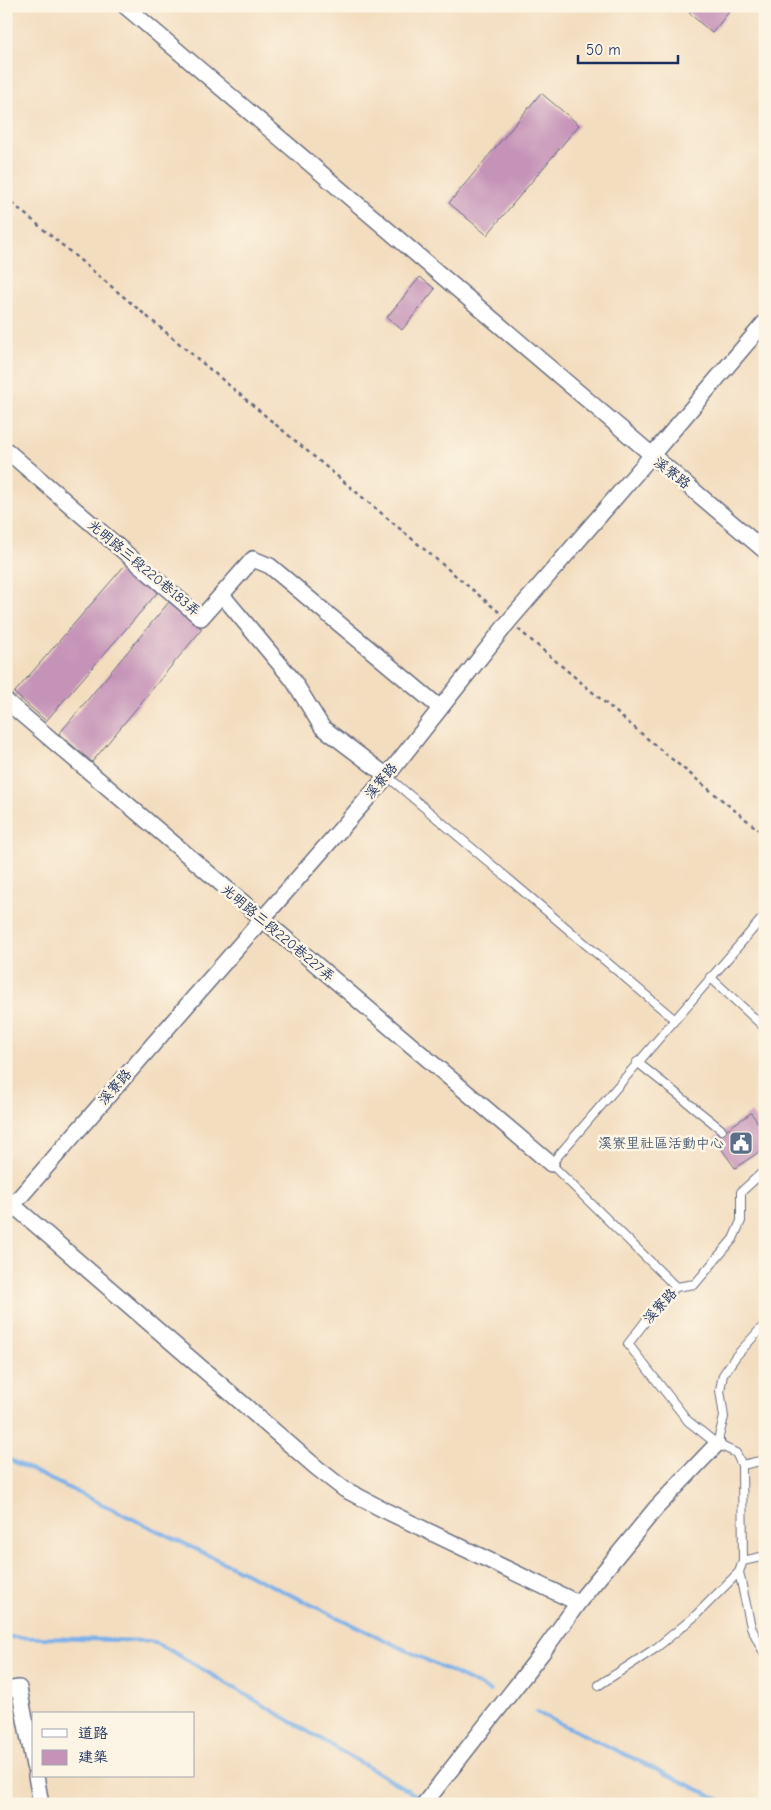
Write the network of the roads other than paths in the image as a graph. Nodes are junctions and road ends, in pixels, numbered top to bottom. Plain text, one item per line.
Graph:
1 (125, 6) edge
2 (765, 322) edge
3 (6, 450) edge
4 (652, 455) junction
5 (765, 551) edge
6 (222, 595) junction
7 (6, 701) edge
8 (439, 708) junction
9 (387, 776) junction
10 (765, 915) edge
11 (262, 919) junction
12 (710, 977) junction
13 (674, 1019) junction
14 (765, 1028) edge
15 (637, 1062) junction
16 (722, 1130) dead end
17 (551, 1164) junction
18 (765, 1170) edge
19 (8, 1205) edge
20 (676, 1287) junction
21 (765, 1324) edge
22 (717, 1444) junction
23 (765, 1460) edge
24 (742, 1465) junction
25 (765, 1556) edge
26 (743, 1561) junction
27 (739, 1572) junction
28 (578, 1603) junction
29 (765, 1655) edge
30 (599, 1684) dead end
31 (6, 1690) edge
32 (32, 1756) edge
33 (36, 1778) edge
34 (41, 1804) edge
35 (424, 1804) edge

1 - 4 street
2 - 4 street
3 - 6 street, 光明路三段220巷183弄
4 - 5 street, 溪寮路
4 - 8 street, 溪寮路
6 - 8 street, 光明路三段220巷183弄
6 - 9 street
7 - 11 street, 光明路三段220巷227弄
8 - 9 street, 溪寮路
9 - 11 street, 溪寮路
9 - 13 lane
10 - 12 lane
11 - 17 street, 光明路三段220巷227弄
11 - 19 street, 溪寮路
12 - 13 lane
12 - 14 lane
13 - 15 lane
15 - 16 lane
15 - 17 lane
17 - 20 lane
18 - 20 lane, 溪寮路
19 - 28 street
20 - 22 lane, 溪寮路
21 - 22 lane
22 - 24 lane, 溪寮路
22 - 28 street
23 - 24 lane
24 - 26 lane
25 - 26 lane
26 - 27 lane
27 - 29 lane
27 - 30 lane
28 - 35 street
31 - 32 street
33 - 34 street

